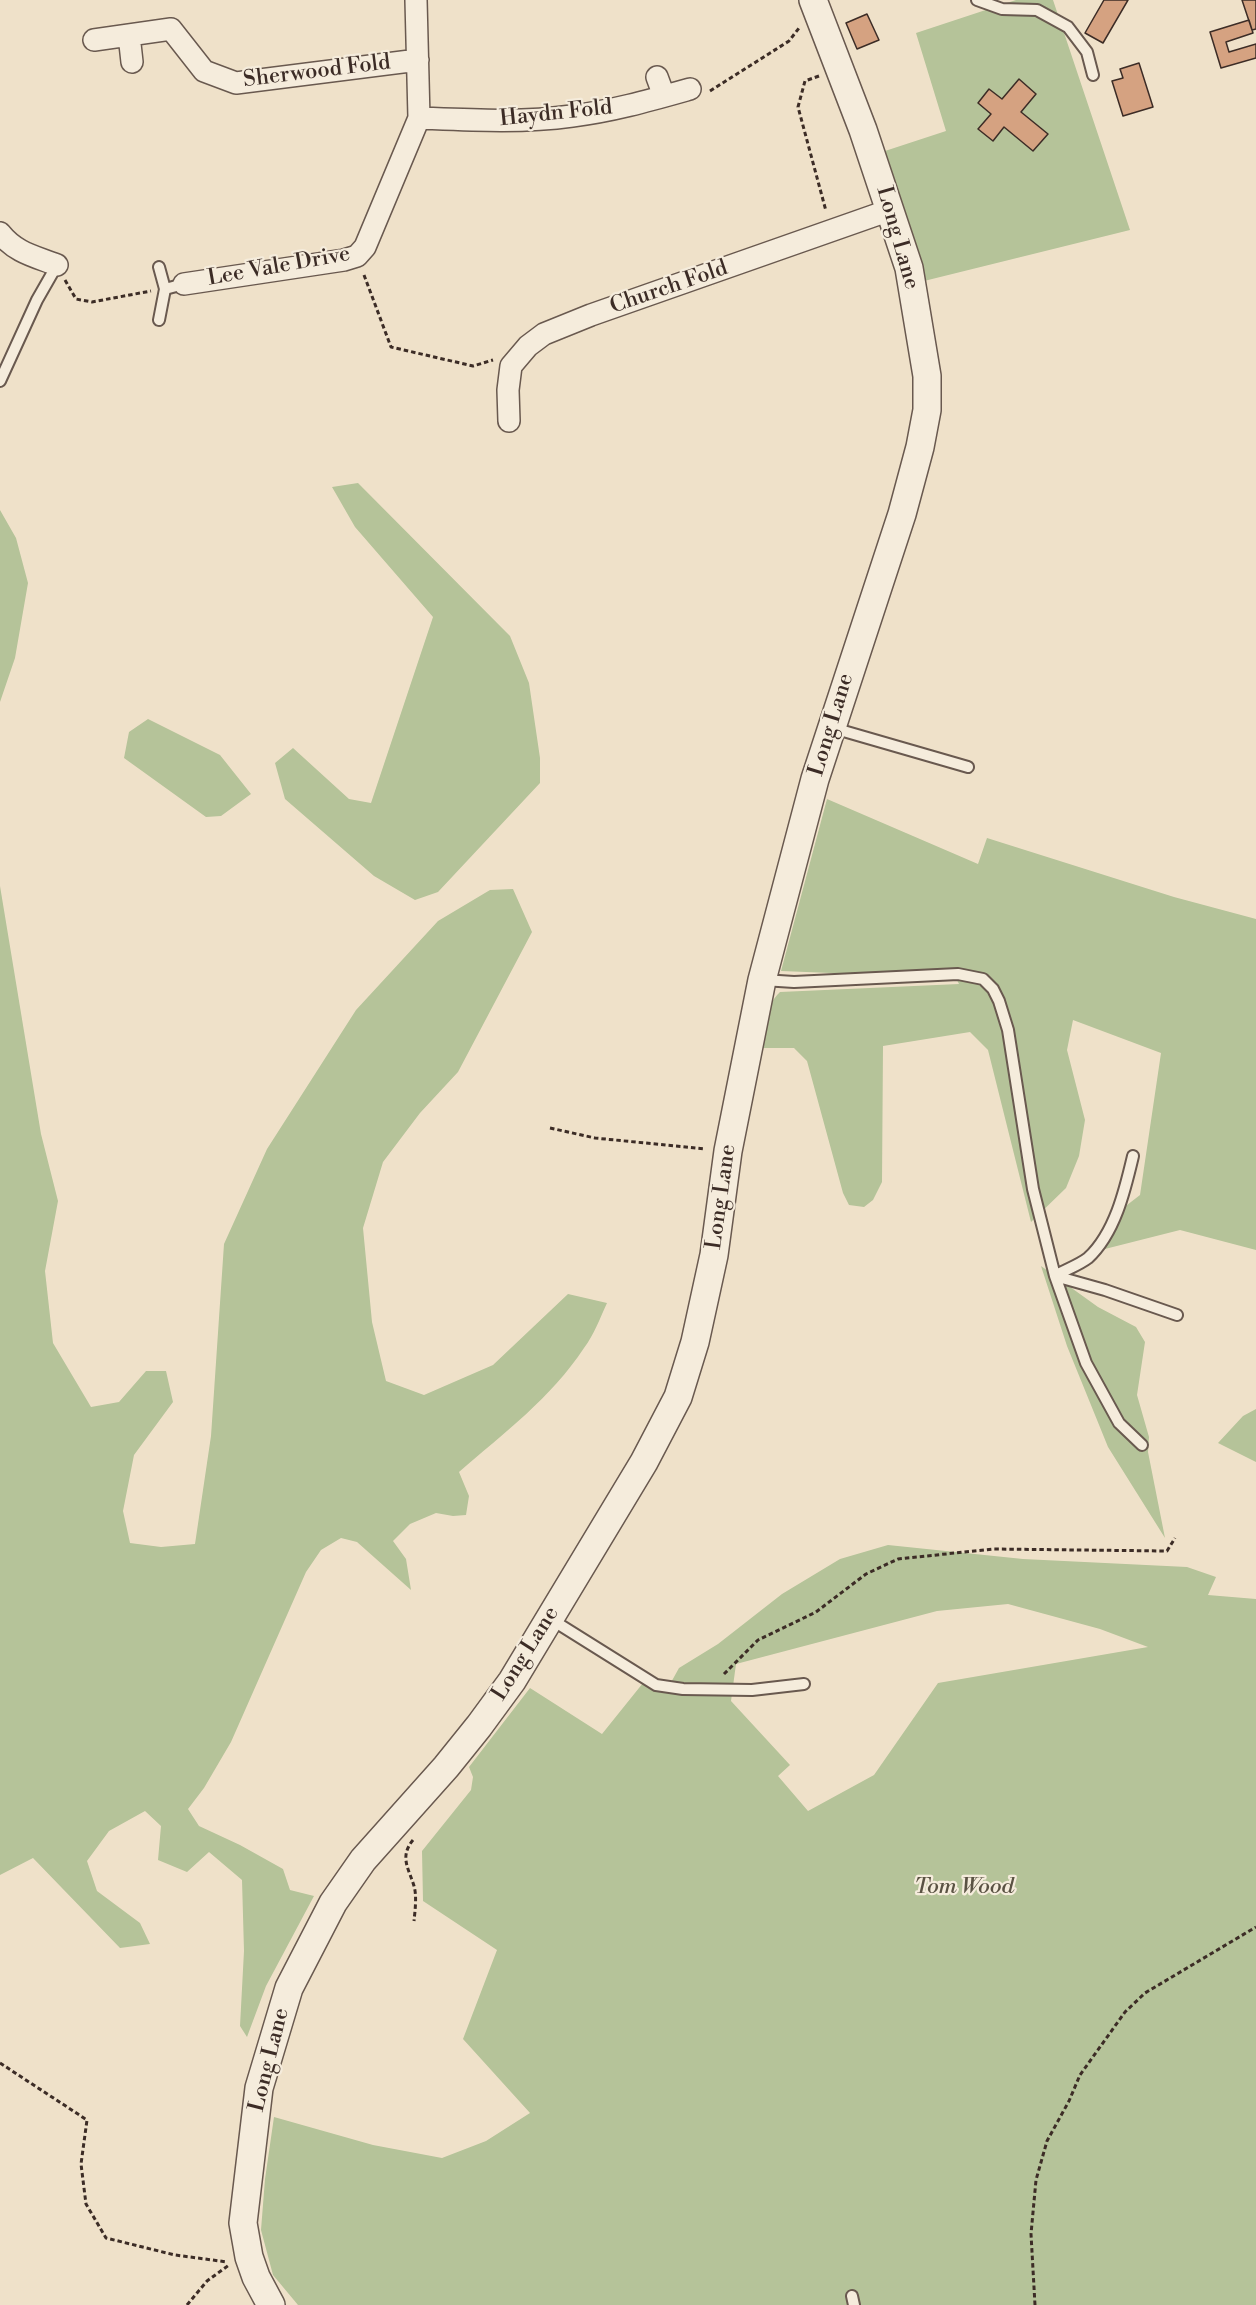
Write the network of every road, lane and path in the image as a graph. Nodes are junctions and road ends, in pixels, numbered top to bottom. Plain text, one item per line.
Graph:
1 (416, 0) edge
2 (813, 0) edge
3 (977, 0) edge
4 (129, 35) junction
5 (94, 40) dead end
6 (789, 41) dead end
7 (418, 60) junction
8 (132, 62) dead end
9 (839, 68) junction
10 (1093, 75) dead end
11 (690, 89) joint
12 (419, 118) junction
13 (890, 210) junction
14 (831, 230) junction
15 (0, 233) edge
16 (357, 256) junction
17 (57, 265) junction
18 (159, 267) dead end
19 (175, 286) junction
20 (159, 320) dead end
21 (503, 363) junction
22 (0, 381) edge
23 (510, 421) dead end
24 (831, 728) junction
25 (968, 767) dead end
26 (762, 980) junction
27 (550, 1128) dead end
28 (728, 1151) junction
29 (1133, 1155) dead end
30 (1054, 1276) junction
31 (1178, 1315) dead end
32 (1142, 1445) dead end
33 (1175, 1538) dead end
34 (549, 1618) junction
35 (804, 1684) dead end
36 (708, 1690) junction
37 (416, 1838) dead end
38 (414, 1921) dead end
39 (1256, 1927) edge
40 (0, 2062) edge
41 (187, 2305) edge
42 (271, 2305) edge
43 (1035, 2305) edge

1 - 7 street, Lee Vale Drive
2 - 9 street, Long Lane
3 - 10 lane
4 - 5 street, Sherwood Fold
4 - 7 street, Sherwood Fold
4 - 8 street
6 - 11 path
7 - 12 street, Lee Vale Drive
9 - 13 street, Long Lane
9 - 14 path
11 - 12 street, Haydn Fold
12 - 16 street, Lee Vale Drive
13 - 14 street, Church Fold
13 - 24 street, Long Lane
14 - 21 street, Church Fold
15 - 17 street
16 - 19 street, Lee Vale Drive
16 - 21 path
17 - 19 path
17 - 22 lane
18 - 19 lane
19 - 20 lane
21 - 23 street
24 - 25 lane
24 - 26 street, Long Lane
26 - 28 street, Long Lane
26 - 30 lane
27 - 28 path
28 - 34 street, Long Lane
29 - 30 lane
30 - 31 lane
30 - 32 lane
33 - 36 path
34 - 36 lane
34 - 42 street, Long Lane
35 - 36 lane
37 - 38 path
39 - 43 path
40 - 41 path

